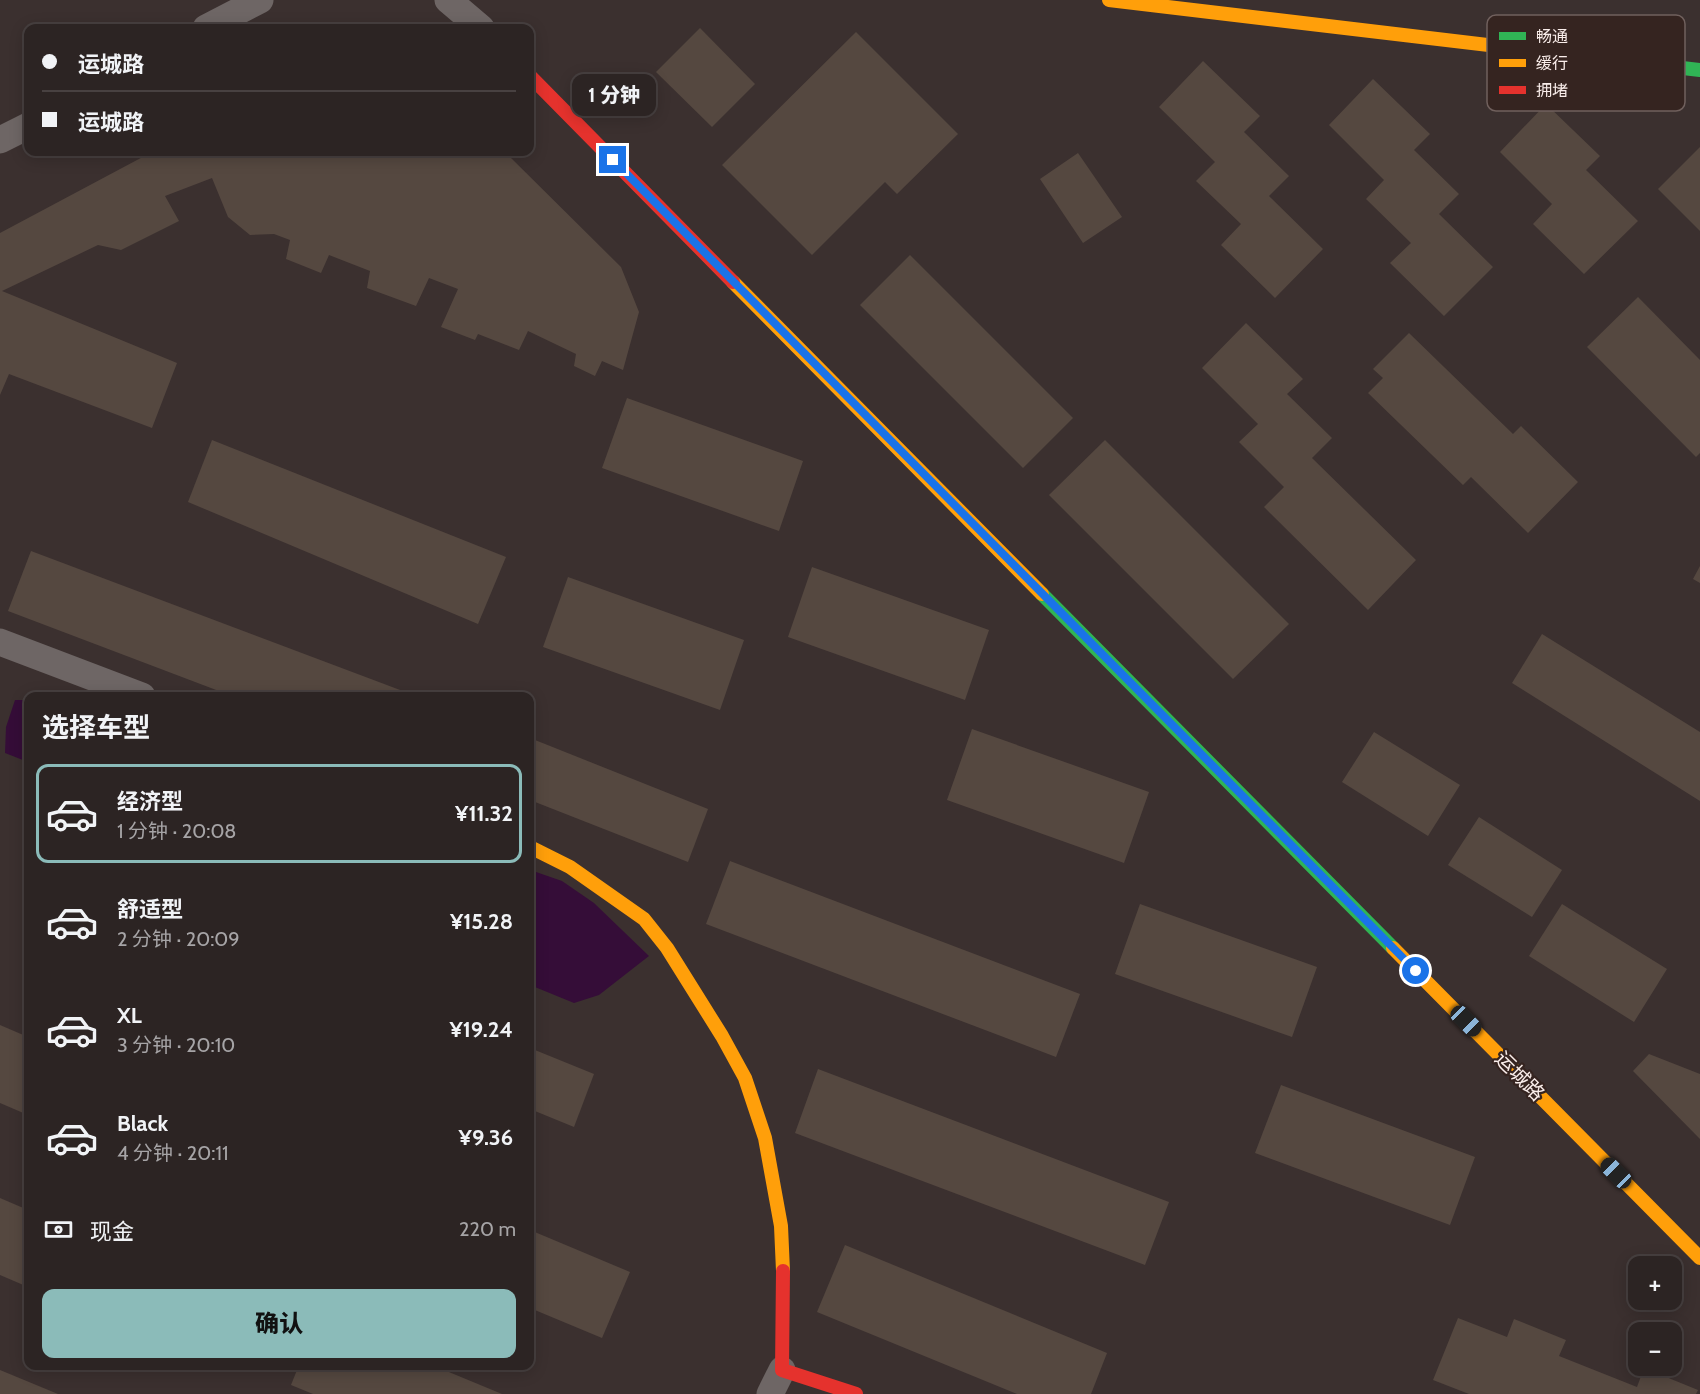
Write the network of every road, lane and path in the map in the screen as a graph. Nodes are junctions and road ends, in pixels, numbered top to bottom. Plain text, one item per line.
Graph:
1 (260, 0) edge
2 (448, 0) edge
3 (1109, 0) edge
4 (215, 24) edge
5 (476, 24) edge
6 (1487, 45) edge
7 (1685, 68) edge
8 (1700, 70) edge
9 (534, 80) edge
10 (24, 128) edge
11 (0, 140) edge
12 (0, 642) edge
13 (131, 692) edge
14 (534, 849) edge
15 (1700, 1258) edge
16 (782, 1370) junction
17 (770, 1394) edge
18 (856, 1394) edge

1 - 4 street
2 - 5 street
3 - 6 street
7 - 8 street
9 - 15 street, 运城路
10 - 11 street
12 - 13 street
14 - 16 street
16 - 17 street
16 - 18 street

